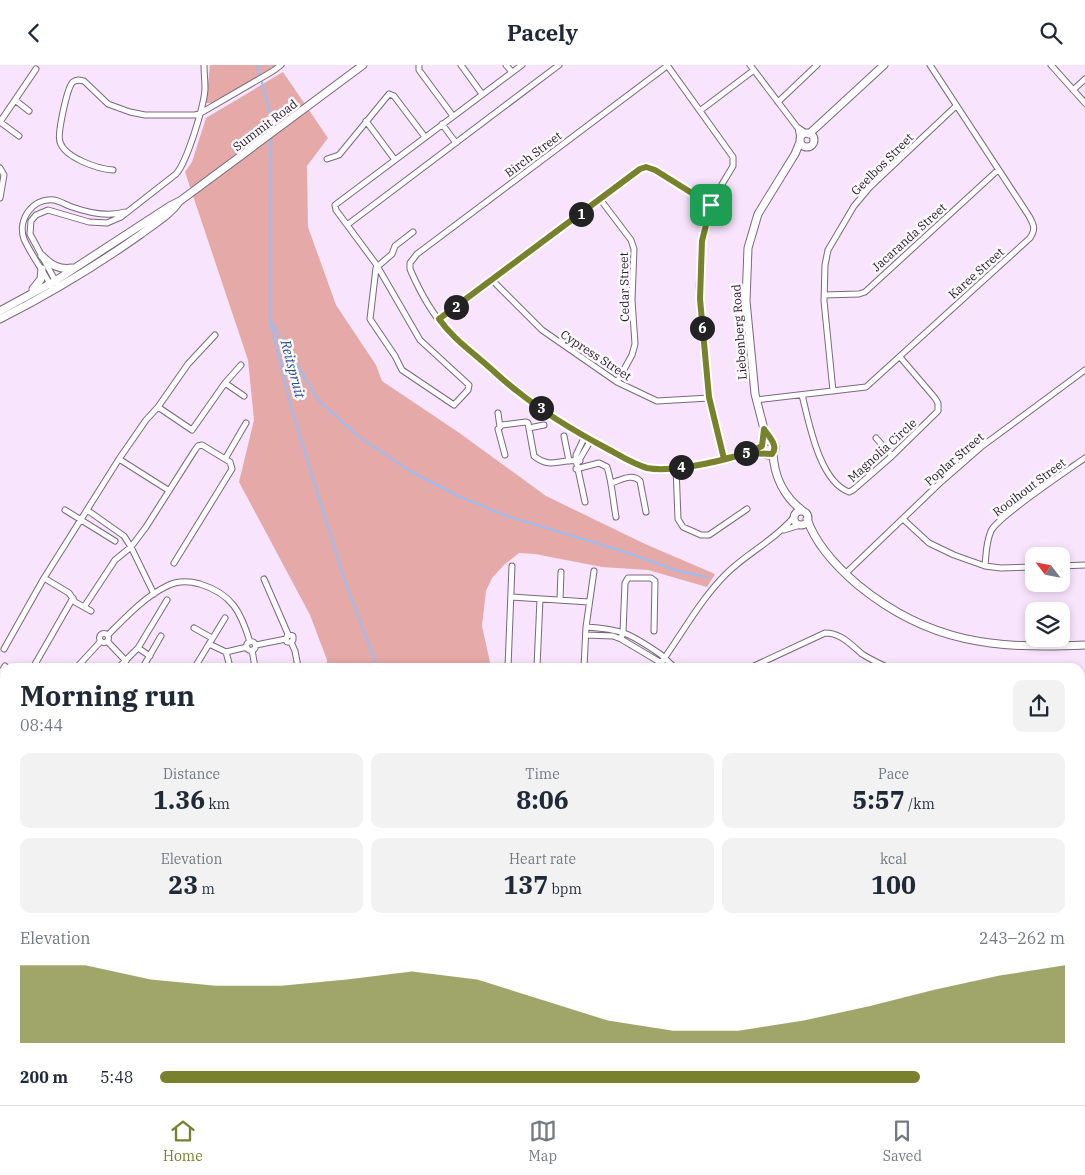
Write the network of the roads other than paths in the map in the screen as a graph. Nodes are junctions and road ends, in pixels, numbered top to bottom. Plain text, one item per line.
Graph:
1 (204, 65) edge
2 (281, 65) edge
3 (364, 65) edge
4 (419, 65) edge
5 (461, 65) edge
6 (506, 65) edge
7 (522, 65) edge
8 (559, 65) edge
9 (667, 65) edge
10 (817, 65) edge
11 (884, 65) edge
12 (930, 65) edge
13 (1050, 65) edge
14 (752, 67) edge
15 (36, 69) dead end
16 (512, 72) junction
17 (1085, 79) edge
18 (1073, 90) junction
19 (482, 94) junction
20 (15, 100) junction
21 (778, 102) junction
22 (1085, 103) edge
23 (956, 106) junction
24 (701, 110) junction
25 (28, 111) dead end
26 (199, 114) junction
27 (453, 116) junction
28 (366, 121) junction
29 (0, 122) edge
30 (442, 124) junction
31 (19, 136) dead end
32 (425, 137) junction
33 (806, 139) junction
34 (456, 143) junction
35 (327, 159) dead end
36 (395, 160) junction
37 (0, 167) edge
38 (114, 170) dead end
39 (998, 170) junction
40 (0, 198) edge
41 (600, 199) junction
42 (180, 201) junction
43 (711, 205) junction
44 (72, 207) junction
45 (128, 211) junction
46 (68, 217) junction
47 (347, 225) junction
48 (413, 232) dead end
49 (42, 256) junction
50 (76, 267) junction
51 (377, 267) junction
52 (42, 269) junction
53 (492, 280) junction
54 (54, 285) junction
55 (824, 295) junction
56 (14, 303) junction
57 (0, 311) edge
58 (0, 319) edge
59 (439, 319) junction
60 (214, 335) dead end
61 (900, 357) junction
62 (241, 365) dead end
63 (1085, 370) edge
64 (617, 382) junction
65 (225, 383) junction
66 (833, 391) junction
67 (802, 395) junction
68 (244, 396) dead end
69 (709, 397) junction
70 (756, 400) junction
71 (158, 407) junction
72 (498, 413) dead end
73 (246, 423) dead end
74 (544, 425) dead end
75 (500, 427) junction
76 (529, 428) junction
77 (764, 429) junction
78 (585, 436) junction
79 (564, 437) dead end
80 (876, 438) dead end
81 (591, 440) junction
82 (772, 442) junction
83 (581, 443) junction
84 (588, 447) junction
85 (763, 450) junction
86 (773, 453) junction
87 (505, 455) dead end
88 (892, 456) junction
89 (1085, 458) edge
90 (119, 459) junction
91 (225, 459) junction
92 (724, 459) junction
93 (569, 461) junction
94 (577, 464) junction
95 (774, 465) junction
96 (676, 467) junction
97 (611, 483) junction
98 (168, 490) junction
99 (790, 501) junction
100 (585, 502) dead end
101 (747, 509) dead end
102 (65, 510) dead end
103 (87, 510) junction
104 (803, 511) junction
105 (646, 512) dead end
106 (794, 516) junction
107 (616, 517) dead end
108 (903, 519) junction
109 (81, 520) junction
110 (803, 523) junction
111 (783, 530) junction
112 (114, 541) dead end
113 (131, 547) junction
114 (174, 563) dead end
115 (1085, 565) edge
116 (512, 566) dead end
117 (984, 566) junction
118 (1070, 566) edge
119 (1025, 567) edge
120 (594, 571) dead end
121 (562, 572) dead end
122 (845, 575) junction
123 (44, 578) junction
124 (264, 579) dead end
125 (154, 594) junction
126 (511, 597) junction
127 (72, 598) junction
128 (540, 599) junction
129 (560, 599) junction
130 (167, 600) dead end
131 (589, 601) junction
132 (84, 607) junction
133 (91, 611) dead end
134 (224, 618) dead end
135 (586, 627) junction
136 (194, 628) dead end
137 (654, 631) dead end
138 (623, 632) junction
139 (586, 635) junction
140 (161, 636) dead end
141 (108, 638) junction
142 (288, 638) junction
143 (212, 639) junction
144 (621, 639) junction
145 (209, 644) junction
146 (251, 645) junction
147 (1085, 645) edge
148 (138, 648) junction
149 (4, 649) dead end
150 (226, 652) junction
151 (150, 655) junction
152 (667, 660) junction
153 (126, 661) junction
154 (36, 663) edge
155 (81, 663) edge
156 (124, 663) edge
157 (145, 663) edge
158 (197, 663) edge
159 (229, 663) edge
160 (254, 663) edge
161 (297, 663) edge
162 (508, 663) edge
163 (537, 663) edge
164 (584, 663) edge
165 (656, 663) edge
166 (664, 663) edge
167 (670, 663) edge
168 (760, 663) edge
169 (877, 663) edge

1 - 26 street
2 - 26 street
3 - 42 street, Summit Road
4 - 27 street
5 - 19 street
6 - 16 street
7 - 16 street
8 - 34 street
9 - 24 street
9 - 59 street, Birch Street
10 - 21 street
11 - 33 street
12 - 23 street, Karee Street
13 - 18 street
14 - 21 street
14 - 24 street
15 - 20 street
16 - 19 street
17 - 18 street
18 - 22 street
19 - 27 street
20 - 25 street
20 - 29 street
21 - 33 street
23 - 39 street, Karee Street
23 - 55 street, Geelbos Street
24 - 43 street
26 - 38 street
26 - 45 street
27 - 30 street
28 - 32 street
28 - 35 street
28 - 36 street
29 - 31 street
30 - 32 street
30 - 34 street
32 - 36 street
33 - 70 street, Liebenberg Road
34 - 47 street
36 - 47 street
37 - 40 street
39 - 55 street, Jacaranda Street
39 - 61 street, Karee Street
41 - 43 street
41 - 53 street
41 - 64 street, Cedar Street
42 - 50 street, Summit Road
42 - 54 street, Summit Road
43 - 69 street
44 - 45 street
44 - 46 street
44 - 52 street
45 - 46 street
46 - 49 street
47 - 51 street
48 - 51 street
49 - 50 street
49 - 54 street
50 - 54 street, Summit Road
51 - 51 street
52 - 54 street
52 - 56 street
53 - 59 street
53 - 64 street, Cypress Street
54 - 56 street, Summit Road
54 - 58 street, Summit Road
55 - 66 street, Geelbos Street
56 - 57 street, Summit Road
59 - 78 street
60 - 71 street
61 - 66 street, Karee Street
61 - 88 street, Magnolia Circle
62 - 65 street
63 - 108 street, Poplar Street
64 - 69 street, Cypress Street
65 - 68 street
65 - 71 street
66 - 67 street, Karee Street
67 - 70 street, Karee Street
67 - 88 street, Magnolia Circle
69 - 92 street
70 - 77 street, Liebenberg Road
71 - 90 street
72 - 75 street
73 - 91 street
74 - 76 street
75 - 76 street
75 - 87 street
76 - 93 street
77 - 82 street, Liebenberg Road
77 - 85 street, Liebenberg Road
78 - 81 street
78 - 83 street
79 - 93 street
80 - 88 street
81 - 84 street
81 - 96 street
82 - 85 street
82 - 86 street
83 - 84 street
83 - 94 street
84 - 94 street
85 - 86 street
85 - 92 street
85 - 95 street
86 - 95 street
89 - 117 street, Rooihout Street
90 - 98 street
90 - 103 street
91 - 98 street
91 - 114 street
92 - 96 street
93 - 94 street
94 - 97 street
94 - 100 street
95 - 99 street
96 - 101 street
97 - 105 street
97 - 107 street
98 - 113 street
99 - 104 street
99 - 106 street
102 - 109 street
103 - 109 street
103 - 113 street
104 - 106 street
104 - 110 street
106 - 110 street
106 - 111 street
108 - 117 street
108 - 122 street, Poplar Street
109 - 112 street
109 - 123 street
110 - 111 street
110 - 122 street
111 - 152 street
113 - 125 street
113 - 132 street
115 - 118 street
116 - 126 street
117 - 119 street
120 - 131 street
121 - 129 street
122 - 147 street
123 - 127 street
123 - 149 street
124 - 142 street
125 - 141 street
125 - 146 street
126 - 128 street
126 - 162 street
127 - 132 street
127 - 154 street
128 - 129 street
128 - 163 street
129 - 131 street
130 - 148 street
131 - 135 street
132 - 133 street
134 - 143 street
135 - 138 street
135 - 139 street
136 - 143 street
137 - 138 street
138 - 144 street
138 - 152 street
139 - 144 street
139 - 164 street
140 - 151 street
141 - 153 street
141 - 155 street
142 - 146 street
142 - 161 street
143 - 145 street
144 - 165 street
145 - 150 street
145 - 158 street
146 - 150 street
146 - 160 street
148 - 151 street
148 - 153 street
150 - 159 street
151 - 157 street
152 - 166 street
152 - 167 street
153 - 156 street
168 - 169 street

